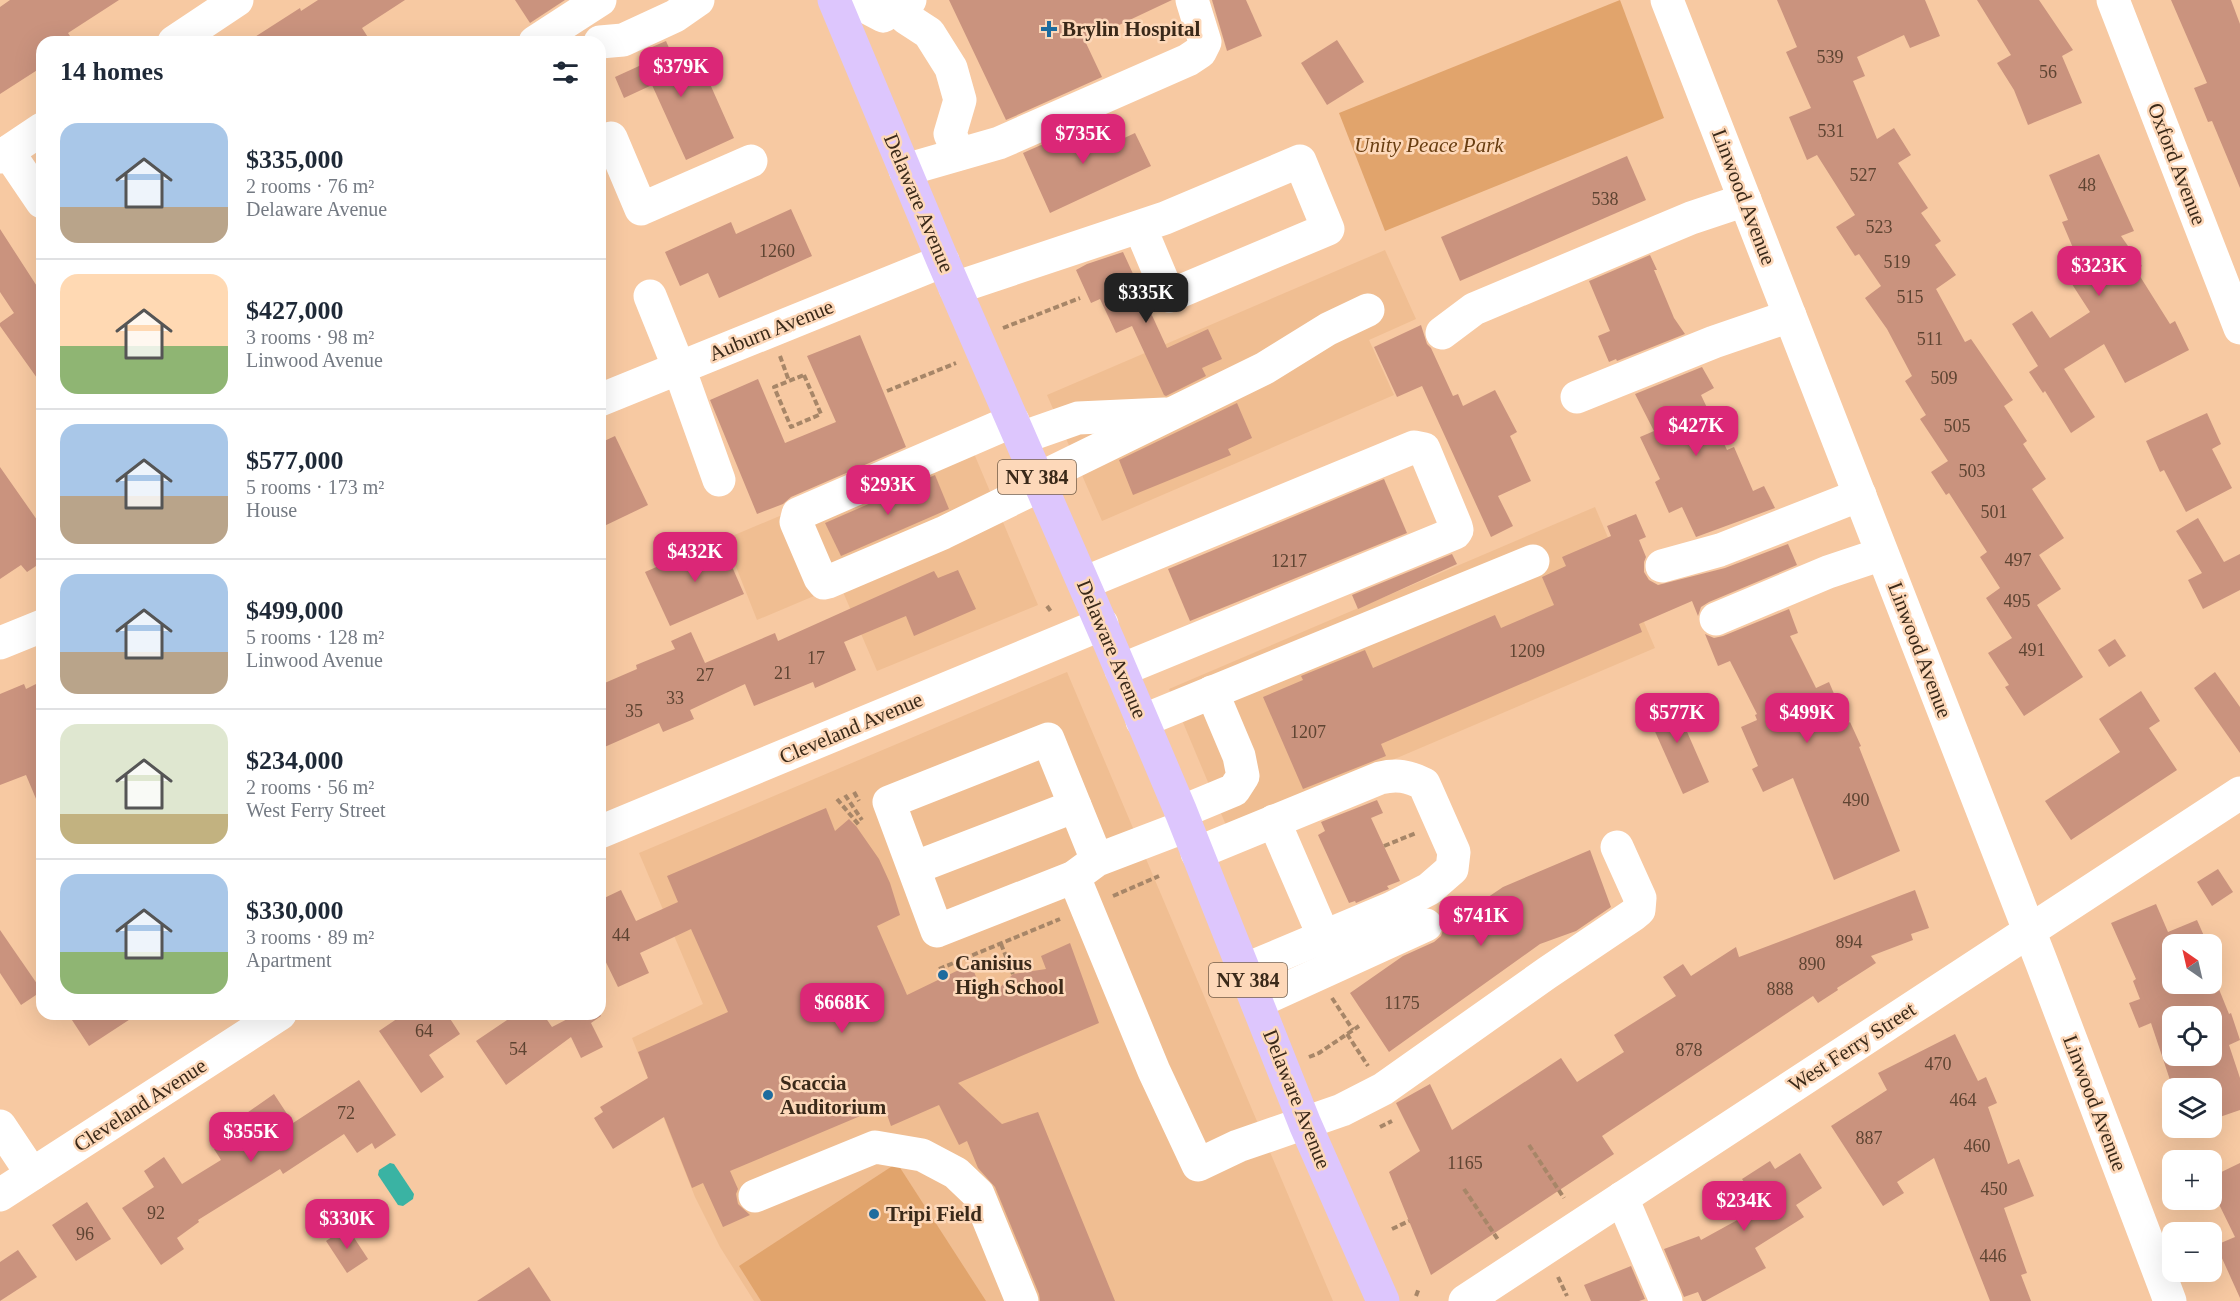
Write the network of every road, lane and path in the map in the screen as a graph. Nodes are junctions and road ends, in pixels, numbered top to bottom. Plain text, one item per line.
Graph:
1 (237, 0) edge
2 (600, 0) edge
3 (698, 0) edge
4 (1192, 0) edge
5 (1667, 0) edge
6 (2113, 0) edge
7 (905, 4) edge
8 (852, 6) edge
9 (183, 36) edge
10 (544, 36) edge
11 (606, 41) edge
12 (1125, 88) junction
13 (36, 133) edge
14 (606, 140) edge
15 (4, 154) edge
16 (959, 154) junction
17 (751, 161) dead end
18 (908, 177) junction
19 (36, 194) edge
20 (1745, 200) junction
21 (1140, 226) junction
22 (949, 275) junction
23 (650, 296) dead end
24 (1080, 298) dead end
25 (1368, 310) dead end
26 (1790, 316) junction
27 (2240, 328) edge
28 (1001, 329) dead end
29 (1442, 333) dead end
30 (778, 354) dead end
31 (958, 362) dead end
32 (679, 368) junction
33 (789, 381) junction
34 (887, 391) dead end
35 (1577, 397) dead end
36 (606, 398) edge
37 (1171, 414) junction
38 (1017, 430) junction
39 (719, 480) dead end
40 (1040, 482) junction
41 (1860, 495) junction
42 (1882, 554) junction
43 (1533, 561) dead end
44 (1662, 566) dead end
45 (1084, 583) junction
46 (1047, 606) dead end
47 (1052, 614) dead end
48 (1716, 619) dead end
49 (1102, 624) junction
50 (36, 628) edge
51 (0, 643) edge
52 (1121, 670) junction
53 (1212, 692) junction
54 (1142, 721) junction
55 (2240, 793) edge
56 (845, 795) dead end
57 (837, 799) dead end
58 (1075, 806) junction
59 (1274, 821) junction
60 (606, 830) edge
61 (1188, 830) junction
62 (1413, 834) dead end
63 (1384, 846) dead end
64 (1617, 847) dead end
65 (914, 868) junction
66 (1085, 868) junction
67 (1159, 876) dead end
68 (1108, 898) dead end
69 (1062, 919) dead end
70 (1426, 925) dead end
71 (2030, 931) junction
72 (998, 933) dead end
73 (1324, 937) junction
74 (1001, 944) junction
75 (939, 969) dead end
76 (1244, 970) junction
77 (1013, 974) dead end
78 (1331, 997) dead end
79 (1257, 1002) junction
80 (271, 1020) edge
81 (1359, 1026) dead end
82 (1353, 1030) junction
83 (1347, 1034) junction
84 (1306, 1059) dead end
85 (1370, 1070) dead end
86 (1305, 1124) junction
87 (0, 1126) edge
88 (1529, 1145) dead end
89 (33, 1174) junction
90 (1464, 1189) dead end
91 (1, 1191) edge
92 (755, 1196) dead end
93 (1564, 1198) dead end
94 (1622, 1198) junction
95 (1409, 1221) dead end
96 (1392, 1229) dead end
97 (1499, 1241) dead end
98 (1558, 1277) dead end
99 (1419, 1288) dead end
100 (1416, 1296) dead end
101 (1567, 1296) dead end
102 (1022, 1301) edge
103 (1383, 1301) edge
104 (1465, 1301) edge
105 (1666, 1301) edge
106 (2170, 1301) edge

1 - 9 street
2 - 10 street
3 - 11 street
4 - 12 street
5 - 20 street, Linwood Avenue
6 - 27 street, Oxford Avenue
7 - 8 street
7 - 16 street
8 - 18 main road, Delaware Avenue / NY 384
12 - 16 street
12 - 18 street
13 - 15 street
14 - 17 street
15 - 19 street
16 - 18 street
18 - 22 main road, Delaware Avenue / NY 384
20 - 26 street, Linwood Avenue
20 - 29 street
21 - 21 street, Auburn Avenue
21 - 22 street, Auburn Avenue
22 - 32 street, Auburn Avenue
22 - 38 main road, Delaware Avenue / NY 384
23 - 32 street
24 - 28 path
25 - 37 street
26 - 35 street
26 - 41 street, Linwood Avenue
30 - 33 path
31 - 34 path
32 - 36 street, Auburn Avenue
32 - 39 street
33 - 33 path
37 - 38 street
37 - 40 street
38 - 40 main road, Delaware Avenue / NY 384
38 - 40 street
40 - 45 main road, Delaware Avenue / NY 384
41 - 42 street, Linwood Avenue
41 - 44 street
42 - 48 street
42 - 71 street, Linwood Avenue
43 - 53 street
45 - 49 main road, Delaware Avenue / NY 384
45 - 52 street
46 - 47 path
49 - 52 main road, Delaware Avenue / NY 384
49 - 60 street, Cleveland Avenue
50 - 51 street
52 - 54 main road, Delaware Avenue / NY 384
53 - 54 street
53 - 61 street
54 - 61 main road, Delaware Avenue / NY 384
55 - 71 street, West Ferry Street
56 - 57 path
58 - 65 street
58 - 65 street
58 - 66 street
59 - 61 street
59 - 73 street
59 - 73 street
61 - 66 street
61 - 76 main road, Delaware Avenue / NY 384
62 - 63 path
64 - 86 street
65 - 66 street
66 - 86 street
67 - 68 path
69 - 74 path
70 - 79 street
71 - 94 street, West Ferry Street
71 - 106 street, Linwood Avenue
72 - 74 path
73 - 76 street
74 - 75 path
74 - 77 path
76 - 79 main road, Delaware Avenue / NY 384
78 - 82 path
79 - 86 main road, Delaware Avenue / NY 384
80 - 89 street, Cleveland Avenue
81 - 82 path
82 - 83 path
83 - 84 path
83 - 85 path
86 - 103 main road, Delaware Avenue / NY 384
87 - 89 street
88 - 93 path
89 - 91 street, Cleveland Avenue
90 - 97 path
92 - 102 street
94 - 104 street, West Ferry Street
94 - 105 street
95 - 96 path
98 - 101 path
99 - 100 path

